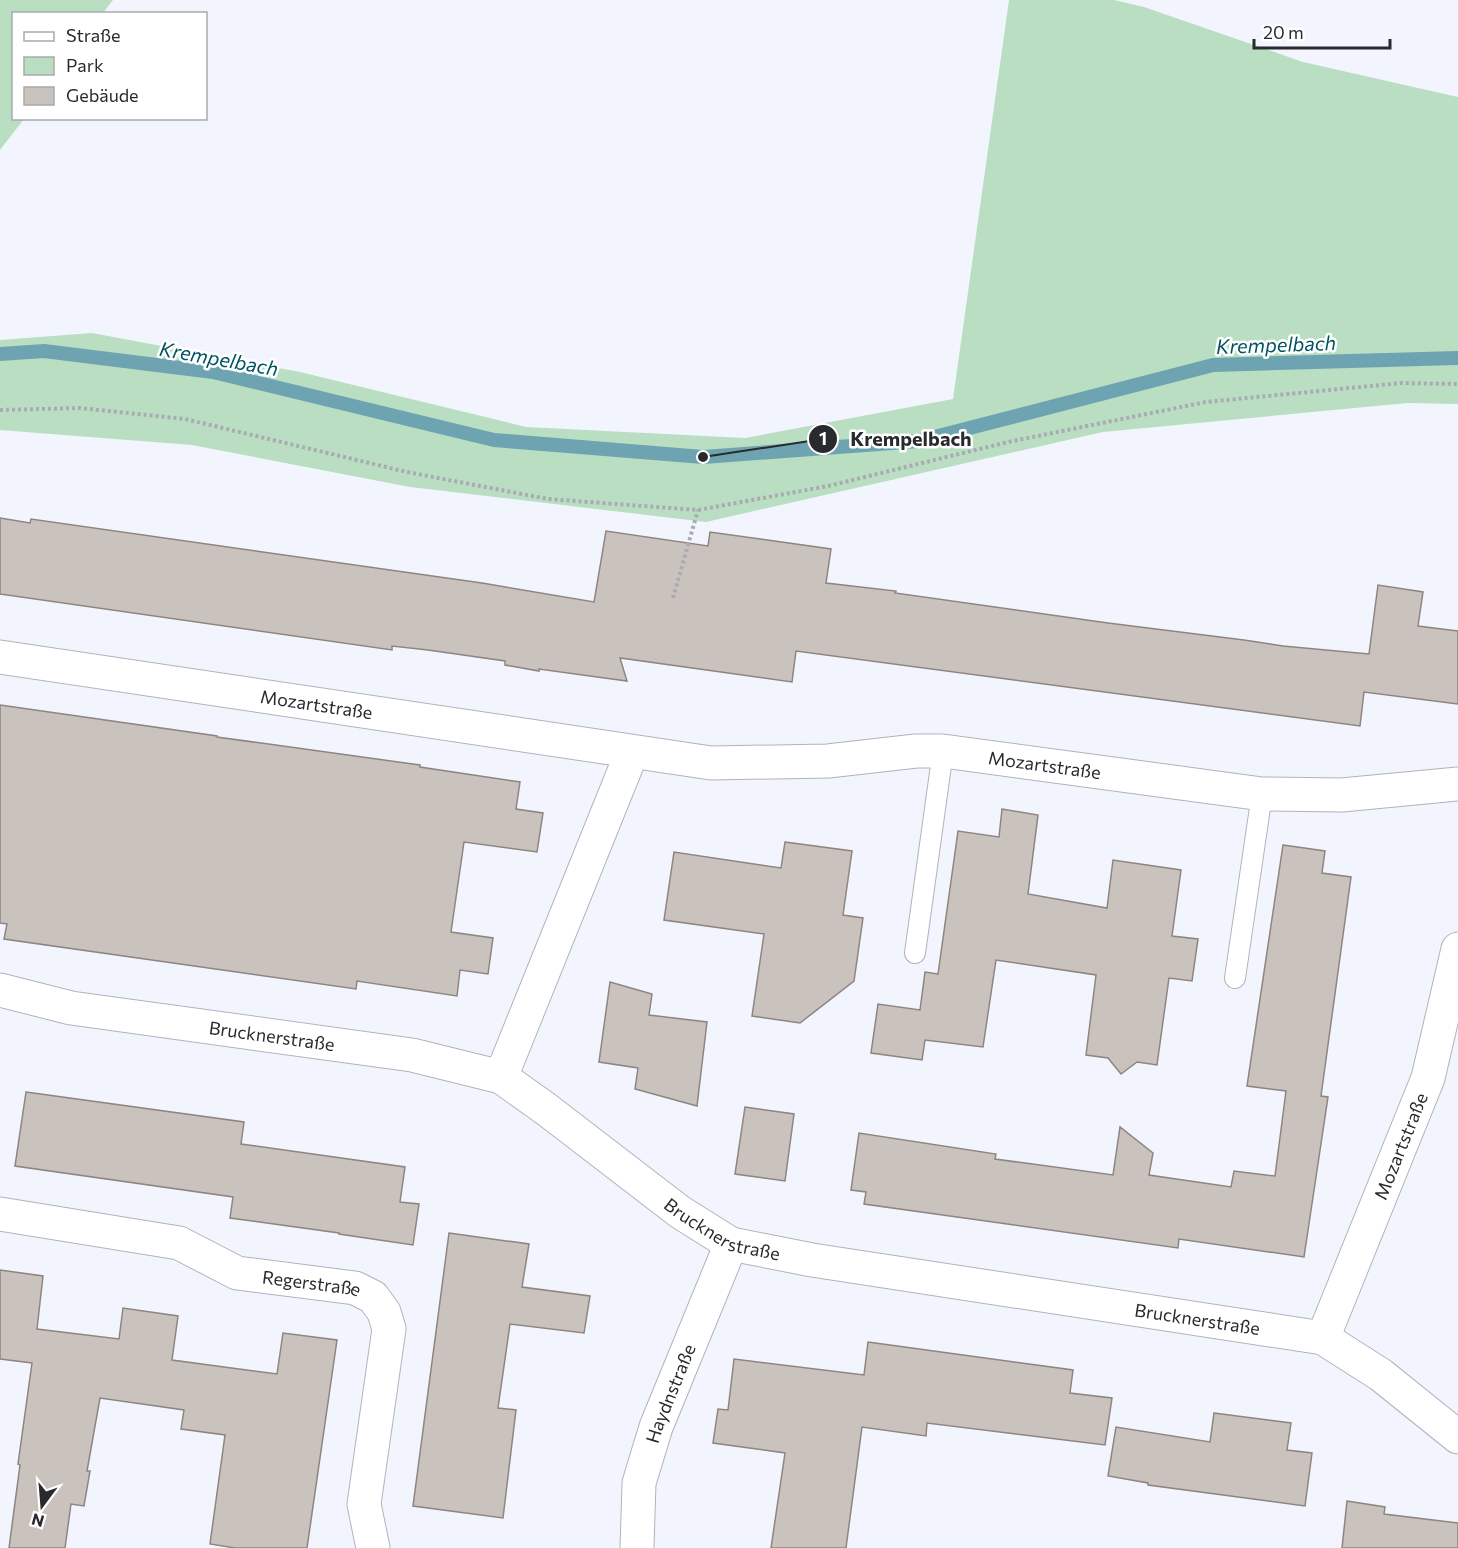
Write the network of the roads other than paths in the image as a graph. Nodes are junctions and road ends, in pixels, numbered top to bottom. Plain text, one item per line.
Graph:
1 (0, 657) edge
2 (943, 751) junction
3 (632, 752) junction
4 (1458, 784) edge
5 (1262, 794) junction
6 (1458, 949) edge
7 (915, 953) dead end
8 (1235, 978) dead end
9 (0, 990) edge
10 (501, 1077) junction
11 (0, 1214) edge
12 (732, 1244) junction
13 (1323, 1338) junction
14 (1458, 1437) edge
15 (373, 1548) edge
16 (637, 1548) edge

1 - 3 street, Mozartstraße
2 - 3 street, Mozartstraße
2 - 5 street, Mozartstraße
2 - 7 lane
3 - 10 street
4 - 5 street, Mozartstraße
5 - 8 lane
6 - 13 street, Mozartstraße
9 - 10 street, Brucknerstraße
10 - 12 street, Brucknerstraße
11 - 15 street, Regerstraße
12 - 13 street, Brucknerstraße
12 - 16 street, Haydnstraße
13 - 14 street, Brucknerstraße

